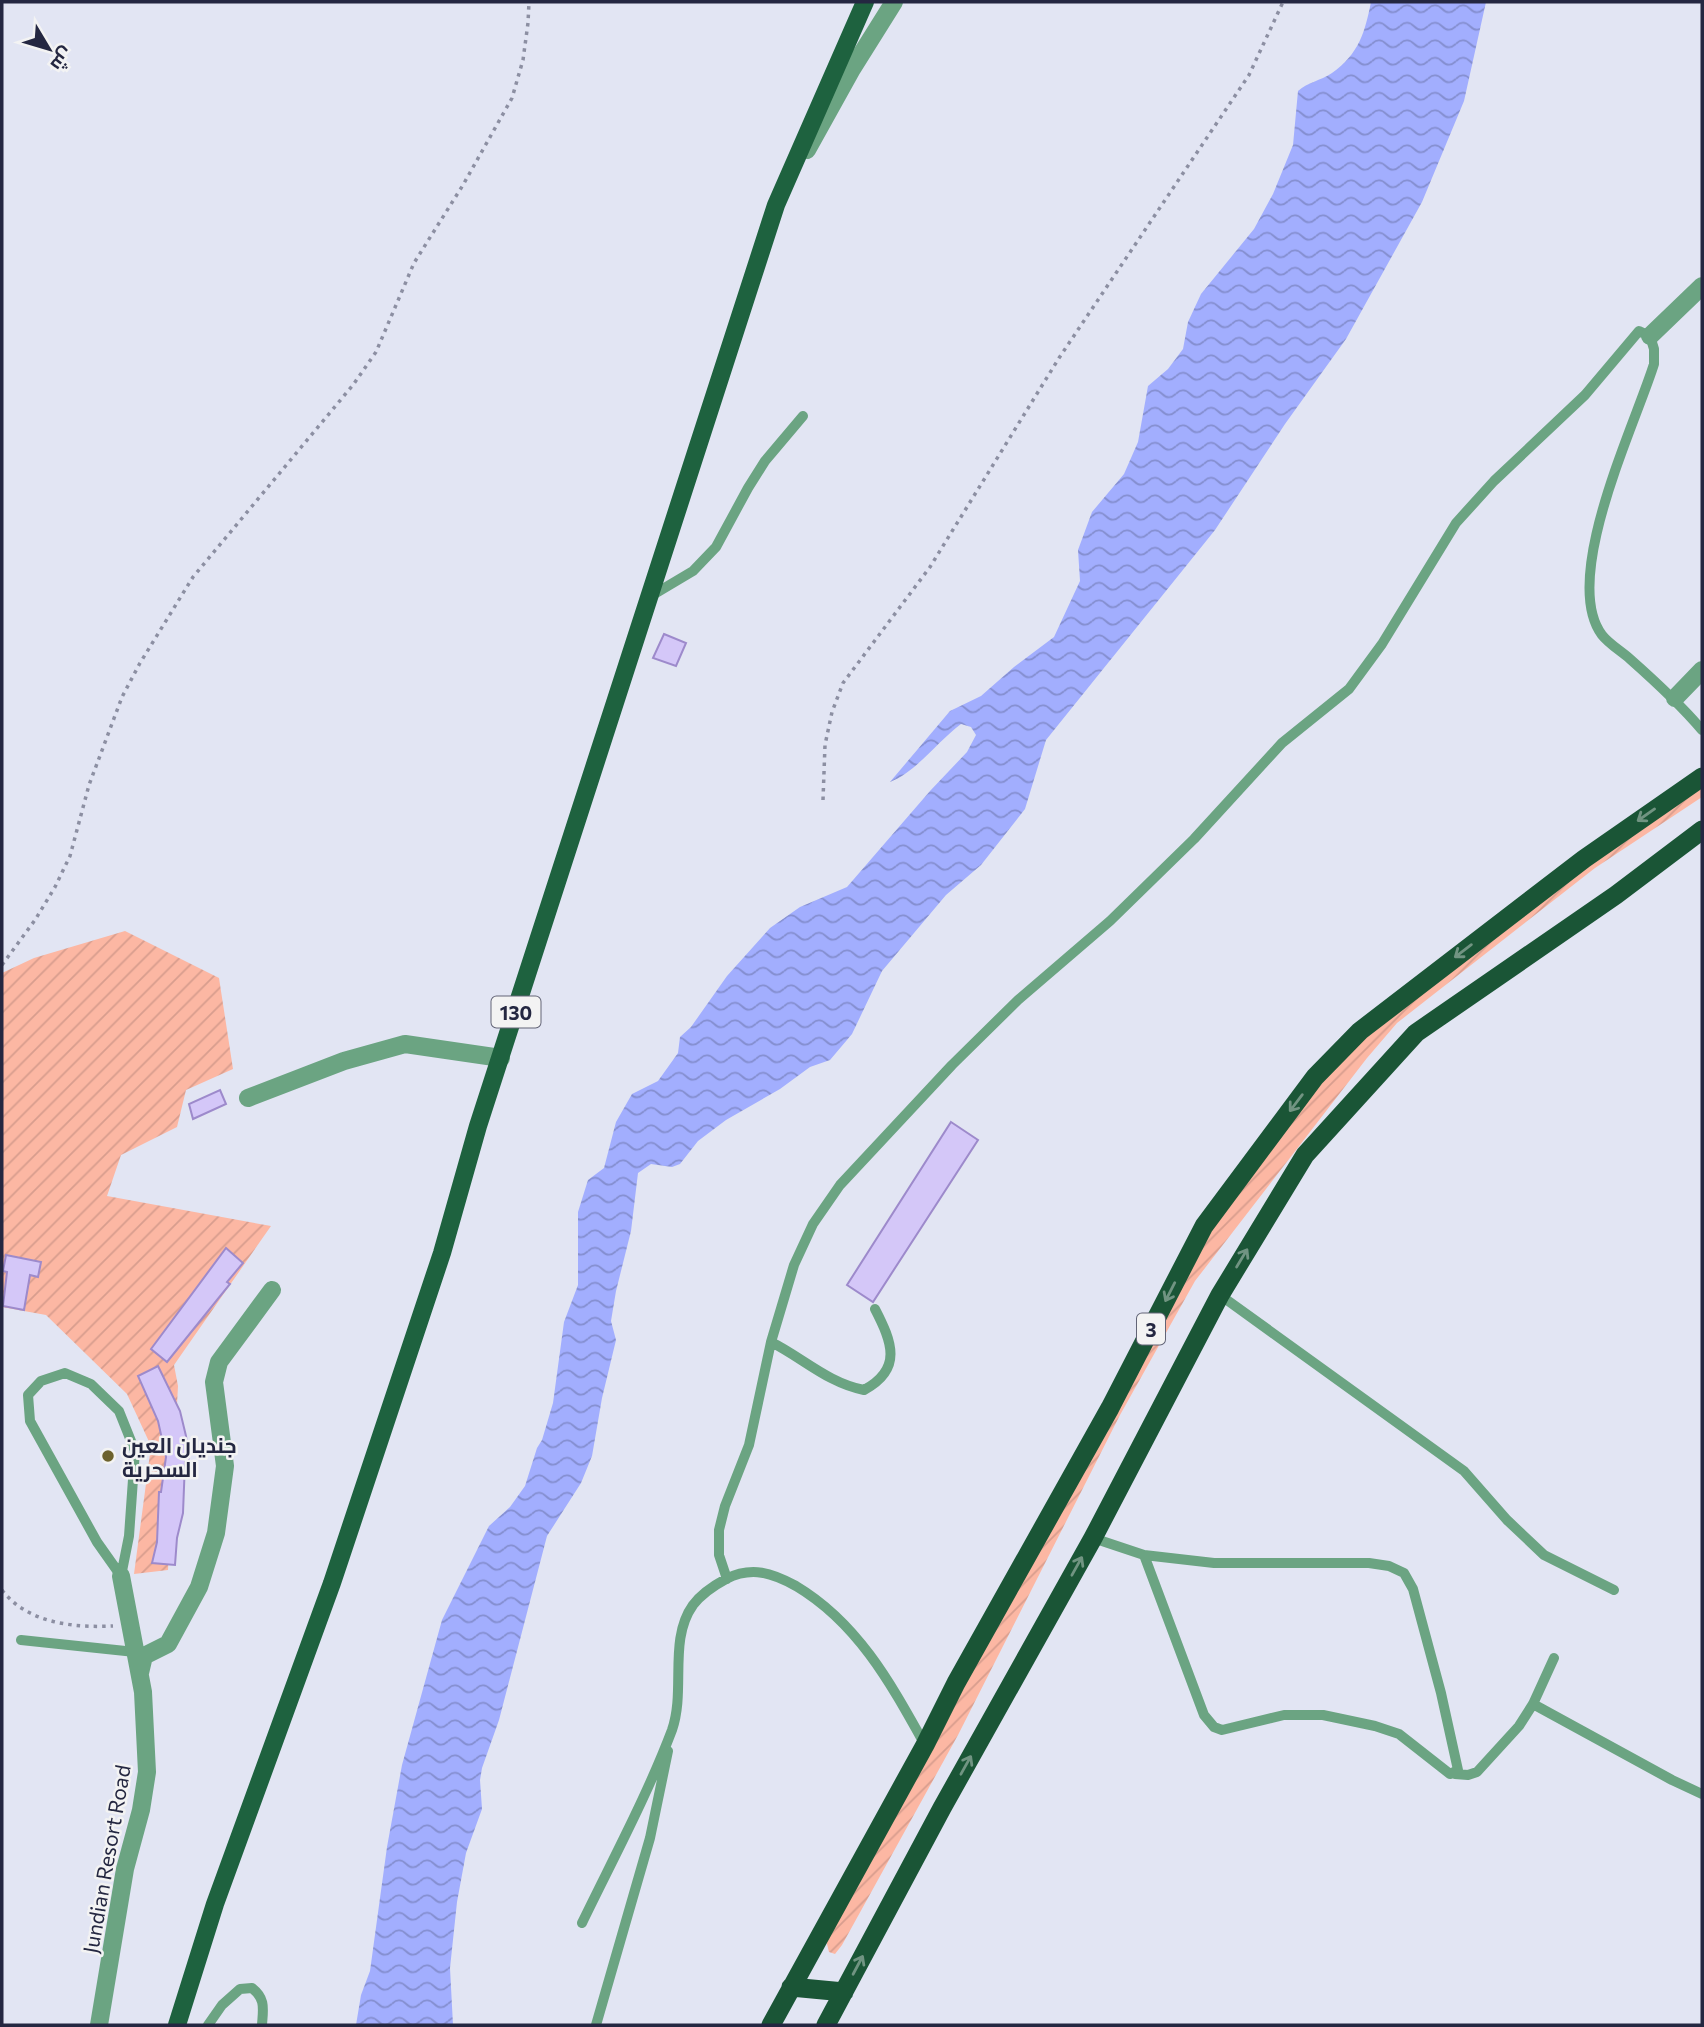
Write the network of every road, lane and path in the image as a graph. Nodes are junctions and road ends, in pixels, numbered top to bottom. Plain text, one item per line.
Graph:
1 (529, 2) edge
2 (865, 2) edge
3 (894, 2) edge
4 (1283, 2) edge
5 (776, 205) junction
6 (1702, 286) edge
7 (1650, 336) junction
8 (803, 416) dead end
9 (651, 596) junction
10 (1702, 670) edge
11 (1675, 698) junction
12 (1702, 730) edge
13 (1702, 777) edge
14 (823, 800) dead end
15 (1702, 830) edge
16 (2, 965) edge
17 (501, 1058) junction
18 (248, 1098) dead end
19 (272, 1290) dead end
20 (1220, 1294) junction
21 (875, 1309) dead end
22 (771, 1342) junction
23 (1093, 1538) junction
24 (1144, 1555) junction
25 (121, 1576) junction
26 (727, 1579) junction
27 (2, 1590) edge
28 (1615, 1590) dead end
29 (129, 1625) junction
30 (21, 1640) dead end
31 (135, 1652) junction
32 (1554, 1658) dead end
33 (140, 1676) junction
34 (1533, 1704) junction
35 (673, 1727) junction
36 (925, 1745) junction
37 (1455, 1774) junction
38 (1702, 1794) edge
39 (582, 1923) dead end
40 (791, 1987) junction
41 (844, 1992) junction
42 (99, 2025) edge
43 (177, 2025) edge
44 (208, 2025) edge
45 (262, 2025) edge
46 (596, 2025) edge
47 (771, 2025) edge
48 (826, 2025) edge

1 - 16 path
2 - 5 main road, 130
3 - 5 street
4 - 14 path
5 - 9 main road, 130
6 - 7 street
7 - 11 lane
7 - 22 lane
8 - 9 lane
9 - 17 main road, 130
10 - 11 street
11 - 12 lane
13 -> 36 highway, 3
20 -> 15 highway, 3
17 - 18 street
17 - 43 main road, 130
19 - 33 street
20 - 23 highway, 3
20 - 28 lane
21 - 22 lane
22 - 26 lane
23 - 24 lane
41 -> 23 highway, 3
24 - 37 lane
24 - 37 lane
25 - 25 lane
25 - 29 street, Jundian Resort Road
26 - 35 lane
26 - 36 lane
27 - 29 path
29 - 31 street, Jundian Resort Road
30 - 31 lane
31 - 33 street, Jundian Resort Road
32 - 34 lane
33 - 42 street, Jundian Resort Road
34 - 37 lane
34 - 38 lane
35 - 39 lane
35 - 46 lane
36 - 40 highway, 3
40 - 41 highway
40 - 47 highway, 3
41 - 48 highway, 3
44 - 45 lane

